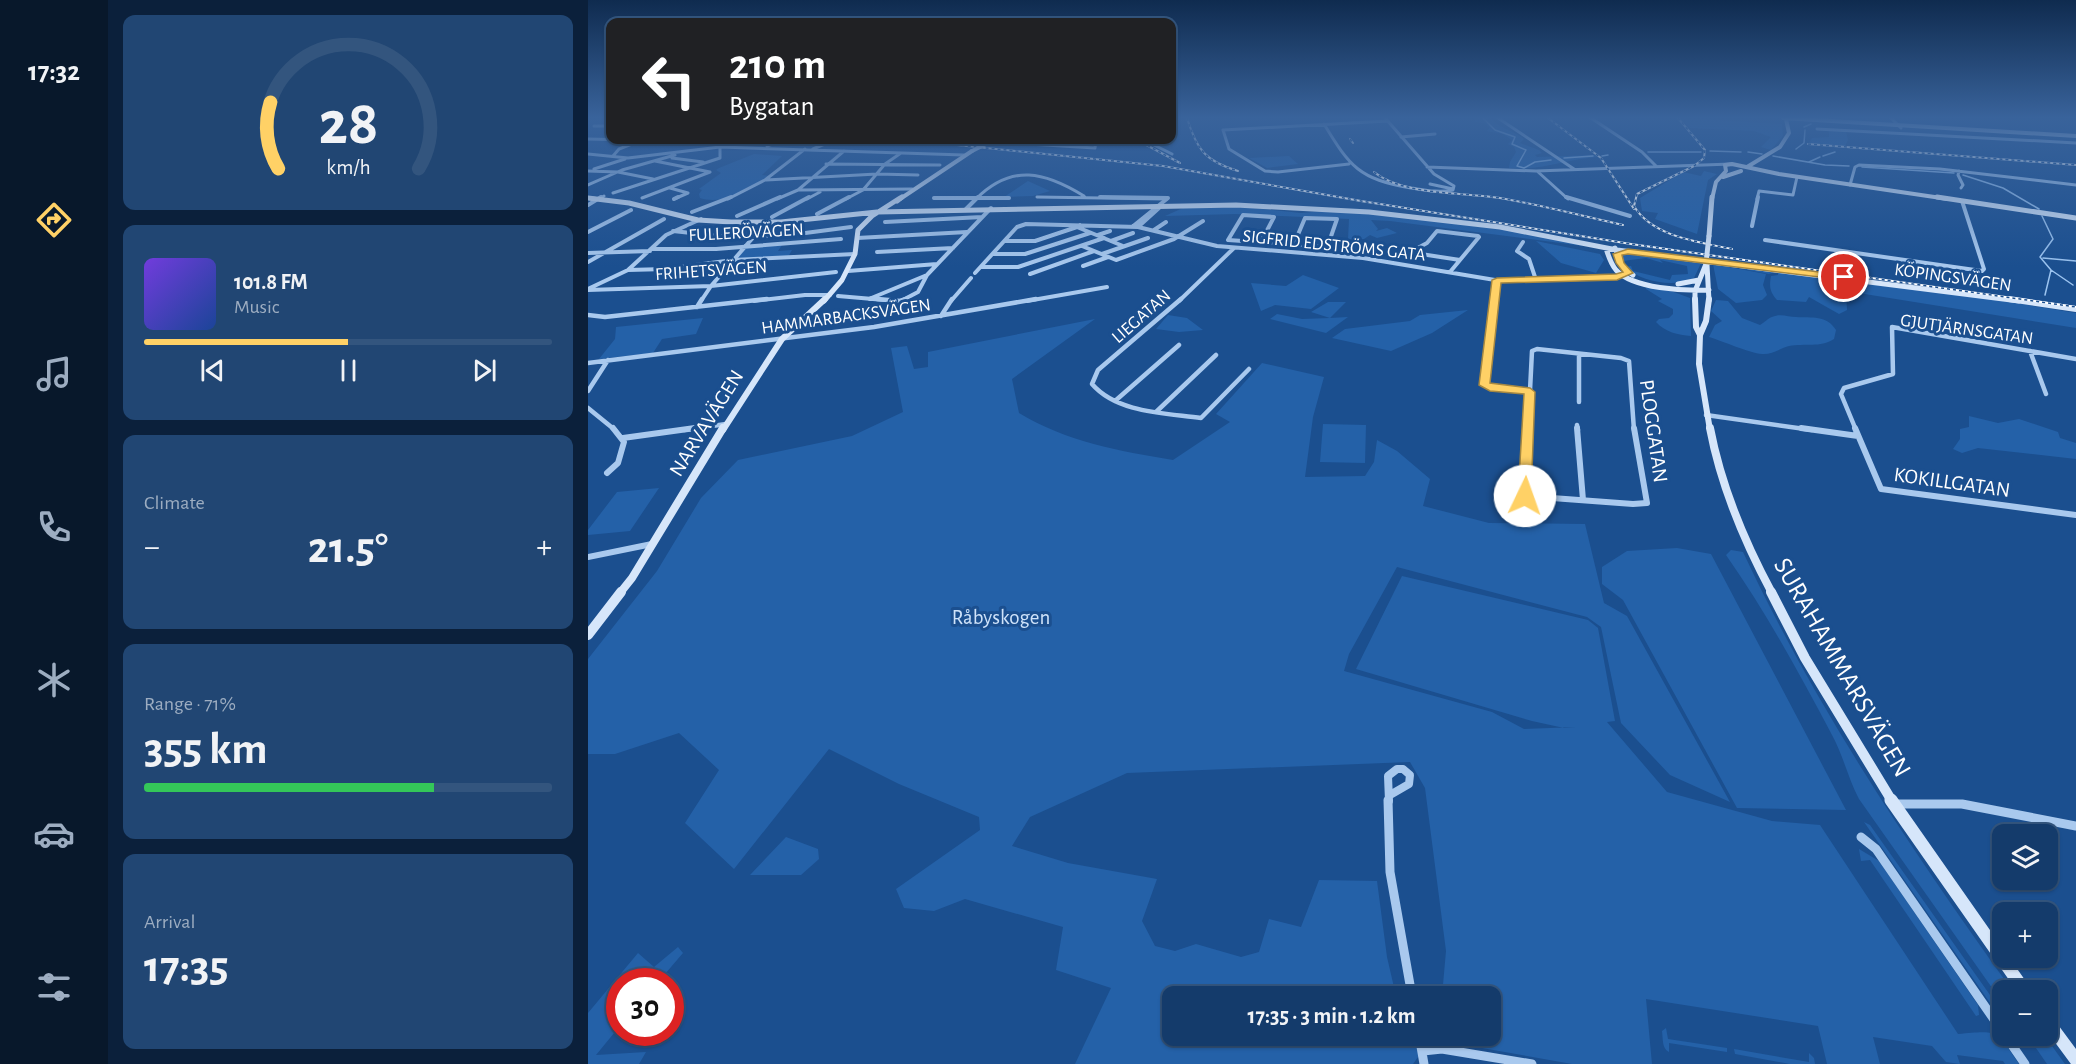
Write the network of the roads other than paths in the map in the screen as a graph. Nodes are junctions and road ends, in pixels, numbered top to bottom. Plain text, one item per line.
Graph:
1 (633, 168) edge
2 (691, 168) joint
3 (785, 168) edge
4 (822, 168) edge
5 (882, 168) edge
6 (945, 168) edge
7 (1260, 168) edge
8 (1316, 168) edge
9 (1354, 168) edge
10 (1428, 168) edge
11 (1445, 168) edge
12 (1571, 168) edge
13 (1623, 168) edge
14 (1726, 168) joint
15 (1742, 168) edge
16 (1856, 168) edge
17 (1903, 168) edge
18 (1745, 169) junction
19 (1575, 170) junction
20 (588, 171) edge
21 (1536, 171) junction
22 (1959, 171) junction
23 (618, 172) junction
24 (876, 174) junction
25 (1779, 174) joint
26 (918, 175) dead end
27 (813, 177) junction
28 (1797, 177) junction
29 (655, 179) junction
30 (766, 180) junction
31 (1445, 181) junction
32 (1716, 182) junction
33 (1430, 184) dead end
34 (1850, 184) junction
35 (2076, 184) edge
36 (588, 185) edge
37 (1440, 187) junction
38 (669, 188) junction
39 (1961, 188) dead end
40 (912, 189) junction
41 (1454, 189) junction
42 (798, 190) junction
43 (824, 190) junction
44 (863, 190) junction
45 (613, 193) dead end
46 (588, 196) edge
47 (602, 197) junction
48 (1037, 197) dead end
49 (1084, 197) junction
50 (642, 198) dead end
51 (900, 198) junction
52 (934, 198) dead end
53 (976, 198) junction
54 (1009, 198) dead end
55 (674, 199) dead end
56 (1569, 200) junction
57 (1962, 201) junction
58 (588, 205) edge
59 (1159, 206) junction
60 (1575, 207) dead end
61 (894, 208) junction
62 (918, 208) junction
63 (990, 208) junction
64 (966, 209) junction
65 (631, 210) dead end
66 (692, 212) dead end
67 (881, 212) junction
68 (817, 214) dead end
69 (737, 216) dead end
70 (1630, 216) dead end
71 (772, 217) dead end
72 (982, 217) junction
73 (2076, 218) edge
74 (663, 219) dead end
75 (701, 219) junction
76 (1203, 221) dead end
77 (885, 222) dead end
78 (1166, 222) dead end
79 (763, 226) dead end
80 (1078, 226) junction
81 (1752, 226) dead end
82 (851, 227) dead end
83 (1132, 227) junction
84 (1138, 227) junction
85 (1154, 230) junction
86 (673, 231) junction
87 (1110, 231) dead end
88 (588, 232) edge
89 (968, 232) junction
90 (1090, 233) junction
91 (1133, 233) dead end
92 (1097, 235) junction
93 (1547, 235) junction
94 (753, 236) junction
95 (1179, 237) junction
96 (857, 238) junction
97 (1104, 238) junction
98 (1148, 238) dead end
99 (842, 239) dead end
100 (1765, 240) dead end
101 (1005, 241) junction
102 (1110, 241) junction
103 (1261, 242) junction
104 (1523, 242) dead end
105 (1294, 244) junction
106 (1328, 245) junction
107 (1082, 246) junction
108 (1123, 246) junction
109 (744, 247) junction
110 (953, 248) junction
111 (1234, 248) junction
112 (1348, 248) dead end
113 (651, 250) junction
114 (1616, 250) junction
115 (1095, 251) junction
116 (1607, 251) junction
117 (877, 252) dead end
118 (588, 253) edge
119 (607, 253) junction
120 (855, 254) junction
121 (993, 254) junction
122 (1101, 254) junction
123 (1108, 257) junction
124 (733, 260) junction
125 (1460, 260) junction
126 (588, 262) edge
127 (1705, 262) junction
128 (1612, 263) junction
129 (1620, 263) junction
130 (938, 264) junction
131 (1083, 266) dead end
132 (982, 267) junction
133 (628, 270) junction
134 (848, 271) junction
135 (836, 272) dead end
136 (1450, 272) junction
137 (975, 273) dead end
138 (1629, 273) junction
139 (1030, 274) dead end
140 (1621, 274) junction
141 (927, 275) junction
142 (971, 278) dead end
143 (1497, 280) junction
144 (1536, 280) junction
145 (711, 286) junction
146 (1107, 287) dead end
147 (1697, 288) junction
148 (588, 290) edge
149 (1709, 290) junction
150 (830, 295) junction
151 (838, 296) dead end
152 (869, 299) junction
153 (697, 307) junction
154 (2076, 310) edge
155 (588, 315) edge
156 (941, 316) junction
157 (1700, 334) junction
158 (782, 339) junction
159 (1179, 345) dead end
160 (2030, 351) junction
161 (1579, 354) junction
162 (1216, 355) dead end
163 (2076, 359) edge
164 (608, 360) junction
165 (588, 363) edge
166 (1249, 369) dead end
167 (588, 390) edge
168 (1530, 392) junction
169 (2046, 394) dead end
170 (1115, 401) junction
171 (1579, 402) dead end
172 (588, 408) edge
173 (1156, 412) junction
174 (1706, 416) junction
175 (726, 424) junction
176 (1577, 425) dead end
177 (1858, 436) junction
178 (623, 438) junction
179 (607, 473) dead end
180 (1583, 500) junction
181 (2076, 515) edge
182 (652, 544) junction
183 (588, 557) edge
184 (588, 635) edge
185 (1390, 795) dead end
186 (1894, 804) junction
187 (2076, 826) edge
188 (1860, 837) dead end
189 (2017, 980) edge
190 (1410, 986) edge
191 (1992, 1017) edge
192 (2058, 1036) edge
193 (1422, 1046) edge
194 (2013, 1046) edge
195 (1423, 1051) junction
196 (2076, 1060) edge
197 (1424, 1064) edge
198 (1532, 1064) edge
199 (2025, 1064) edge

1 - 23 street
2 - 29 street
2 - 38 street
3 - 30 street
4 - 27 street
5 - 24 street
6 - 40 main road
7 - 8 street
9 - 41 street
10 - 31 street
11 - 21 street
12 - 19 street
13 - 19 street
14 - 18 main road
14 - 32 main road
15 - 18 main road
16 - 34 street
17 - 22 street
18 - 25 main road
18 - 32 main road
19 - 21 street
20 - 23 street
21 - 56 street
22 - 35 street
22 - 39 street
23 - 29 street
23 - 36 street
24 - 26 street
24 - 27 street
24 - 44 street
25 - 28 main road
27 - 30 street
27 - 42 street
28 - 34 main road
28 - 81 street
29 - 45 street
30 - 66 street
31 - 37 street
31 - 41 street
32 - 127 main road, bridge
33 - 37 street
34 - 57 main road
37 - 41 street
38 - 50 street
38 - 55 street
40 - 44 street
40 - 51 main road
42 - 43 street
42 - 69 street
43 - 44 street
43 - 71 street
44 - 68 street
46 - 47 main road, KÖPINGSVÄGEN
47 - 58 street
47 - 75 main road, KÖPINGSVÄGEN
48 - 49 street
49 - 53 street
49 - 59 street
51 - 61 main road
51 - 67 main road
52 - 53 street
53 - 54 street
53 - 64 street
56 - 60 street
56 - 70 street
57 - 73 main road
57 - 100 street
59 - 63 main road, KÖPINGSVÄGEN
59 - 83 street
59 - 84 street
59 - 93 main road, KÖPINGSVÄGEN
61 - 62 main road, KÖPINGSVÄGEN
61 - 64 main road, KÖPINGSVÄGEN
61 - 67 main road
61 - 67 main road, KÖPINGSVÄGEN
62 - 64 main road, KÖPINGSVÄGEN
62 - 67 main road
63 - 64 main road, KÖPINGSVÄGEN
63 - 72 street
65 - 88 street
67 - 75 main road, KÖPINGSVÄGEN
67 - 75 main road, KÖPINGSVÄGEN
67 - 96 main road
72 - 77 street
72 - 89 street
74 - 119 street
75 - 86 street
76 - 95 street
78 - 85 street
79 - 94 street
80 - 83 street, SIGFRID EDSTRÖMS GATA
80 - 90 street
80 - 101 street
80 - 101 street, SIGFRID EDSTRÖMS GATA
82 - 94 street
83 - 84 street, SIGFRID EDSTRÖMS GATA
84 - 85 street, SIGFRID EDSTRÖMS GATA
85 - 95 street, SIGFRID EDSTRÖMS GATA
86 - 94 street
86 - 113 street
87 - 92 street
89 - 96 street
89 - 110 street
90 - 92 street
90 - 121 street
91 - 102 street
92 - 97 street
93 - 114 main road, KÖPINGSVÄGEN
93 - 116 main road, KÖPINGSVÄGEN
94 - 109 street
95 - 111 street, SIGFRID EDSTRÖMS GATA
95 - 123 street
96 - 120 main road, NARVAVÄGEN
97 - 102 street
97 - 107 street
98 - 108 street
99 - 109 street, FULLERÖVÄGEN
101 - 121 street, SIGFRID EDSTRÖMS GATA
102 - 108 street
103 - 103 street
103 - 105 street
104 - 144 street
105 - 106 street
105 - 106 street
106 - 112 street
107 - 115 street
107 - 132 street
108 - 122 street
109 - 113 street, FULLERÖVÄGEN
109 - 124 street
110 - 117 street
110 - 130 street
111 - 136 street, SIGFRID EDSTRÖMS GATA
111 - 170 street, LIEGATAN
113 - 119 street, FULLERÖVÄGEN
113 - 133 street
114 - 116 main road, KÖPINGSVÄGEN
114 - 127 main road, KÖPINGSVÄGEN
114 - 127 main road, KÖPINGSVÄGEN
114 - 129 main road
115 - 122 street
115 - 139 street
116 - 128 main road
118 - 119 street, FULLERÖVÄGEN
119 - 126 street
120 - 124 street
120 - 134 main road, NARVAVÄGEN
121 - 132 street, SIGFRID EDSTRÖMS GATA
122 - 123 street
123 - 131 street
124 - 133 street
124 - 145 street
125 - 125 street
125 - 136 street
127 - 147 main road
127 - 149 main road, SURAHAMMARSVÄGEN
127 - 154 main road, KÖPINGSVÄGEN
128 - 129 main road
128 - 140 main road
129 - 138 main road
130 - 134 street
130 - 141 street
132 - 137 street, SIGFRID EDSTRÖMS GATA
133 - 148 street
134 - 150 main road, NARVAVÄGEN
135 - 145 street, FRIHETSVÄGEN
136 - 143 street, SIGFRID EDSTRÖMS GATA
138 - 140 main road
138 - 147 main road
140 - 144 street, SIGFRID EDSTRÖMS GATA
140 - 147 main road
141 - 152 street
141 - 152 street
142 - 156 street
143 - 144 street, SIGFRID EDSTRÖMS GATA
143 - 168 street
145 - 148 street, FRIHETSVÄGEN
145 - 153 street
146 - 156 street, HAMMARBACKSVÄGEN
147 - 149 main road
147 - 157 main road, SURAHAMMARSVÄGEN
149 - 157 main road, SURAHAMMARSVÄGEN
150 - 153 street
150 - 158 main road, NARVAVÄGEN
151 - 152 street
153 - 155 street
156 - 158 street, HAMMARBACKSVÄGEN
157 - 174 main road, SURAHAMMARSVÄGEN
158 - 164 street, HAMMARBACKSVÄGEN
158 - 175 main road, NARVAVÄGEN
159 - 170 street
160 - 163 street, GJUTJÄRNSGATAN
160 - 169 street
160 - 177 street, GJUTJÄRNSGATAN
161 - 168 street
161 - 171 street
161 - 180 street, PLOGGATAN
162 - 173 street
164 - 165 street, HAMMARBACKSVÄGEN
164 - 167 street
166 - 173 street, LIEGATAN
168 - 180 street
170 - 173 street, LIEGATAN
172 - 178 street
174 - 177 street
174 - 186 main road, SURAHAMMARSVÄGEN
175 - 178 street
175 - 182 main road, NARVAVÄGEN
176 - 180 street
177 - 181 street, KOKILLGATAN
178 - 179 street
182 - 183 street
182 - 184 main road, NARVAVÄGEN
185 - 190 street
186 - 187 street
186 - 189 main road, SURAHAMMARSVÄGEN
188 - 191 street
192 - 196 main road
193 - 195 street
194 - 199 street
195 - 197 street
195 - 198 street

